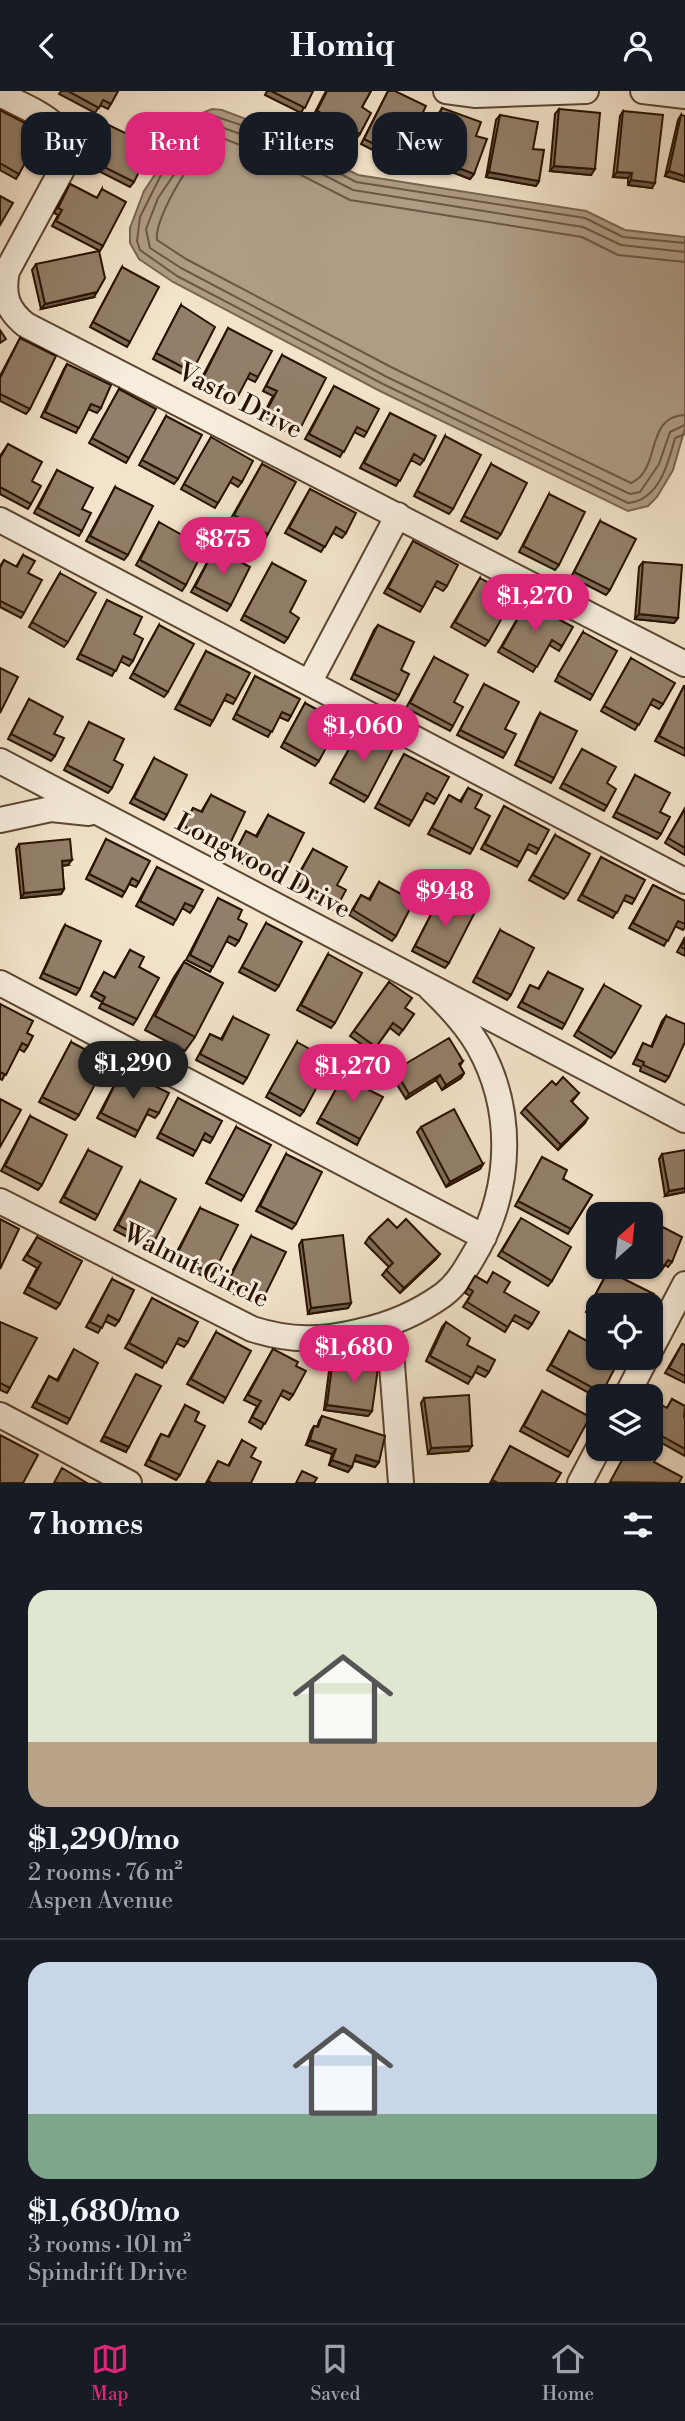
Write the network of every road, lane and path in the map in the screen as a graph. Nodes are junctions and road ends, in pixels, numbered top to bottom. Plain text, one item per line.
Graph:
1 (446, 91) edge
2 (586, 91) edge
3 (643, 91) edge
4 (0, 94) edge
5 (685, 96) edge
6 (398, 515) junction
7 (0, 520) edge
8 (685, 664) edge
9 (309, 683) junction
10 (0, 761) edge
11 (107, 816) junction
12 (0, 820) edge
13 (685, 881) edge
14 (0, 983) edge
15 (430, 988) junction
16 (685, 1120) edge
17 (0, 1201) edge
18 (484, 1237) junction
19 (685, 1284) edge
20 (389, 1325) junction
21 (663, 1326) edge
22 (0, 1415) edge
23 (592, 1461) edge
24 (129, 1483) edge
25 (401, 1483) edge
26 (580, 1483) edge

1 - 2 street
3 - 5 street
4 - 6 street, Vasto Drive
6 - 8 street, Vasto Drive
6 - 9 street
7 - 9 street
9 - 13 street
10 - 11 street, Longwood Drive
11 - 12 street
11 - 15 street, Longwood Drive
14 - 18 street
15 - 16 street, Longwood Drive
15 - 18 street, Walnut Circle
17 - 20 street, Walnut Circle
18 - 20 street, Walnut Circle
19 - 21 street
20 - 25 street
22 - 24 street
23 - 26 street

